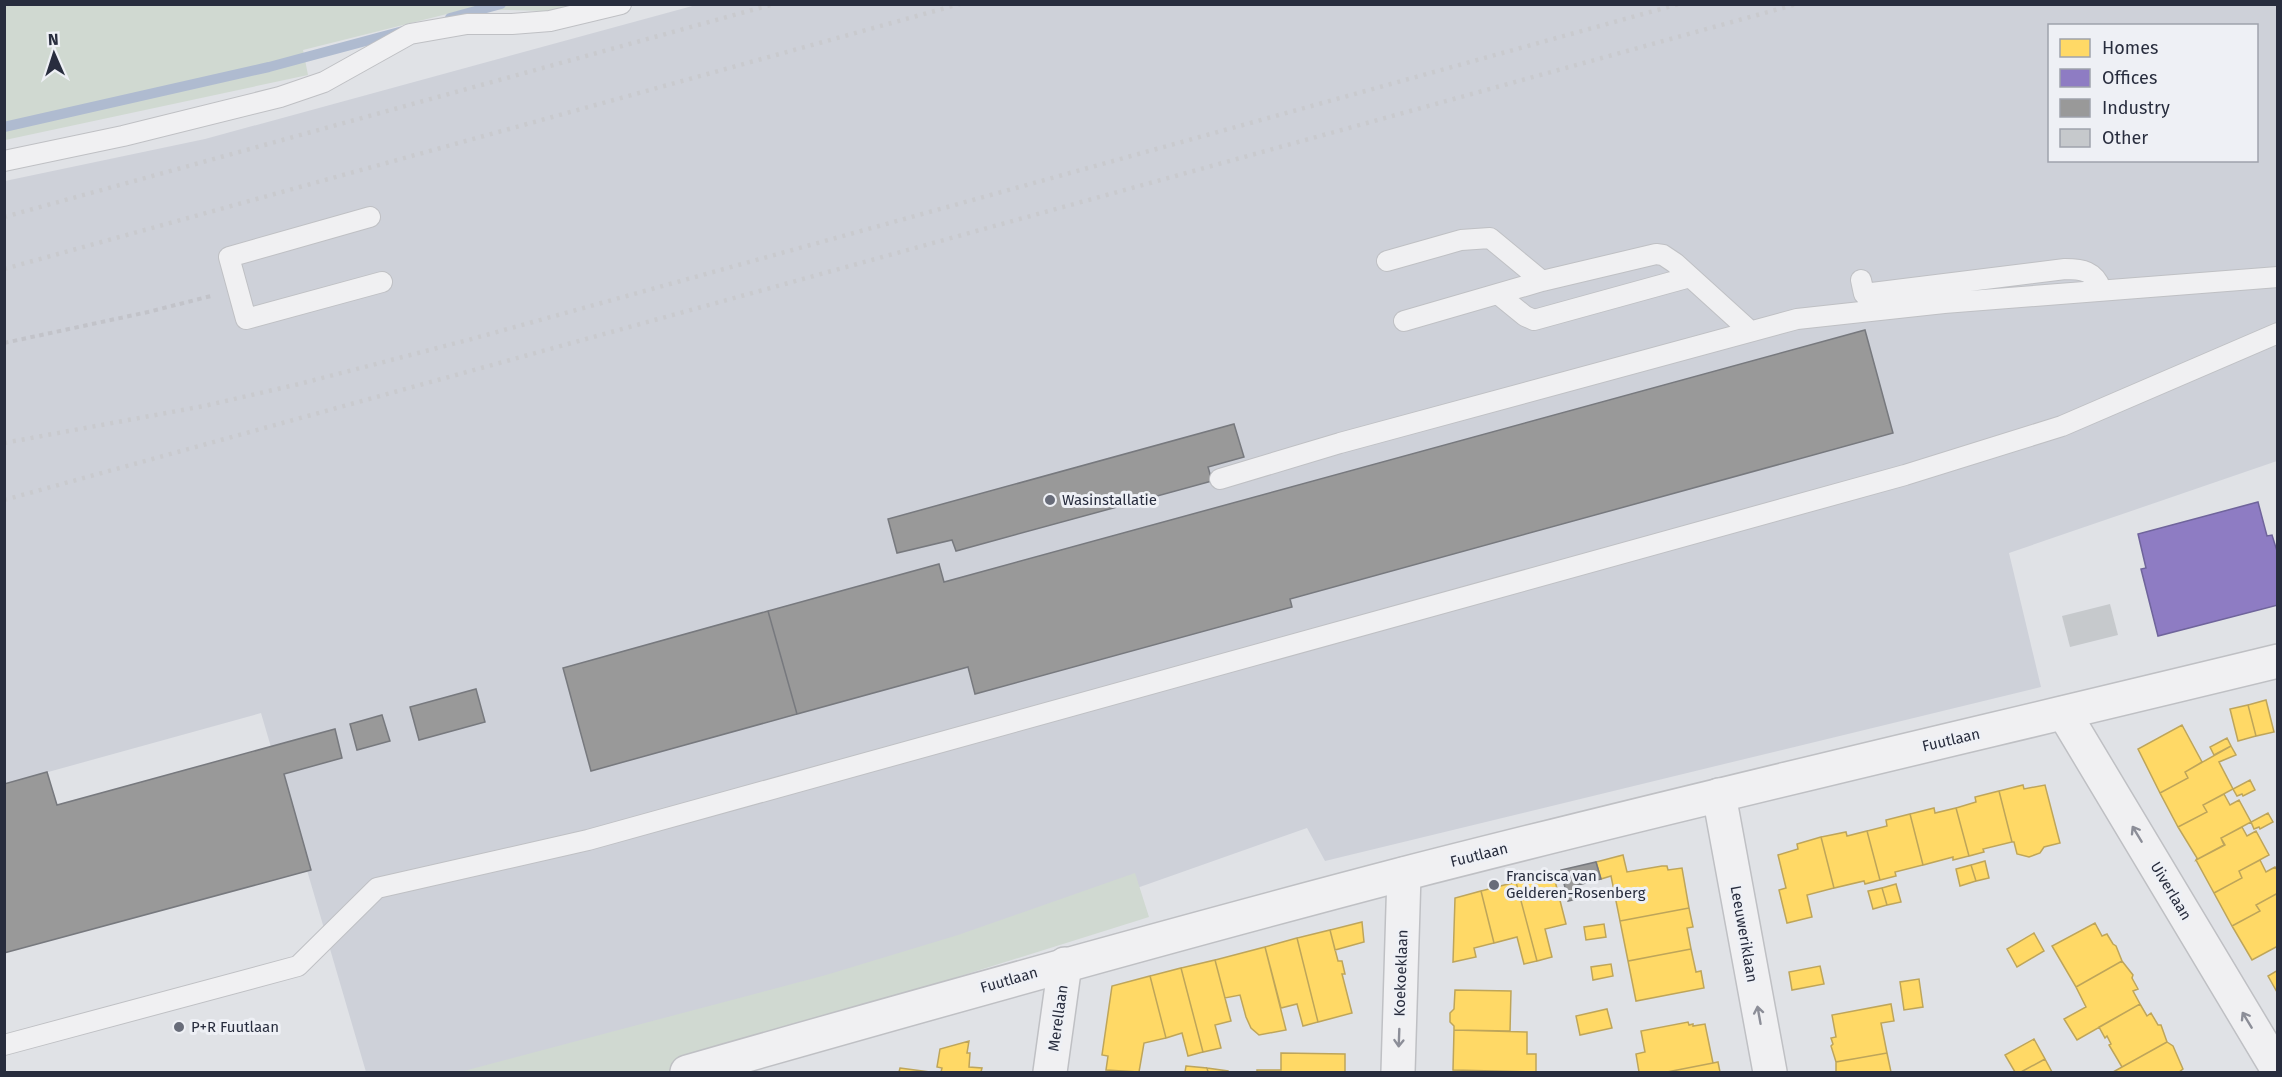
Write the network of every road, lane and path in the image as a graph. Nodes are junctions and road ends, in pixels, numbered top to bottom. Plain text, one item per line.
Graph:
1 (621, 4) edge
2 (4, 161) edge
3 (370, 217) dead end
4 (1387, 261) dead end
5 (1690, 277) junction
6 (2277, 277) edge
7 (1861, 280) dead end
8 (1542, 281) junction
9 (382, 282) dead end
10 (2102, 289) junction
11 (222, 293) dead end
12 (1498, 294) junction
13 (1404, 321) dead end
14 (1750, 331) junction
15 (2277, 333) edge
16 (4, 343) edge
17 (1220, 479) dead end
18 (2277, 661) edge
19 (2064, 713) junction
20 (1719, 795) junction
21 (1404, 874) junction
22 (1065, 964) junction
23 (4, 1045) edge
24 (2277, 1070) edge
25 (687, 1072) edge
26 (1050, 1072) edge
27 (1398, 1072) edge
28 (1770, 1072) edge

1 - 2 lane
3 - 9 lane
4 - 8 lane
5 - 8 lane
5 - 12 lane
5 - 14 lane
6 - 10 lane
7 - 10 lane
8 - 12 lane
10 - 14 lane
11 - 16 path
12 - 13 lane
14 - 17 lane
15 - 23 lane
18 - 19 street, Fuutlaan
19 - 20 street, Fuutlaan
24 -> 19 street, Uiverlaan
20 - 21 street, Fuutlaan
28 -> 20 street, Leeuweriklaan
21 - 22 street, Fuutlaan
21 -> 27 street, Koekoeklaan
22 - 25 street, Fuutlaan
22 - 26 street, Merellaan

